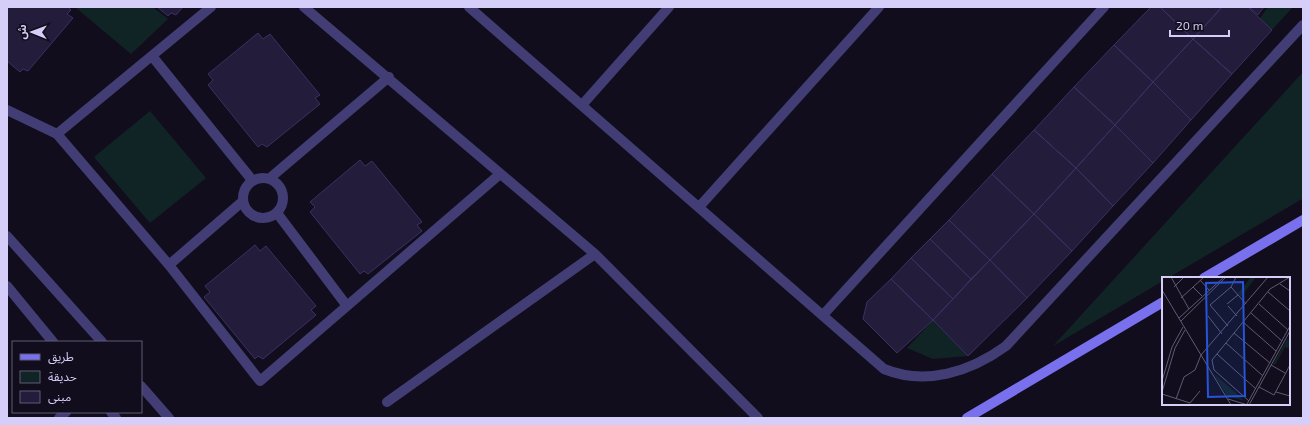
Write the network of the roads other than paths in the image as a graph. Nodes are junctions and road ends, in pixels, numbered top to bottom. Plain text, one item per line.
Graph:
1 (211, 7) edge
2 (304, 7) edge
3 (469, 7) edge
4 (669, 7) edge
5 (879, 7) edge
6 (1104, 7) edge
7 (1303, 25) edge
8 (152, 56) junction
9 (389, 77) junction
10 (582, 105) junction
11 (7, 110) edge
12 (57, 134) junction
13 (500, 174) junction
14 (270, 178) junction
15 (252, 180) junction
16 (243, 201) junction
17 (700, 206) junction
18 (277, 213) junction
19 (1303, 220) edge
20 (7, 236) edge
21 (595, 254) junction
22 (169, 265) junction
23 (1206, 277) edge
24 (7, 286) edge
25 (1162, 303) edge
26 (347, 306) junction
27 (823, 315) junction
28 (52, 341) edge
29 (101, 341) edge
30 (142, 387) edge
31 (387, 402) dead end
32 (169, 418) edge
33 (758, 418) edge
34 (967, 418) edge

1 - 8 street
2 - 9 street
3 - 10 street
4 - 10 street
5 - 17 street
6 - 27 street
7 - 27 street
8 - 12 street
8 - 15 street
9 - 13 street
9 - 14 street
10 - 17 street
11 - 12 street
12 - 22 street
13 - 21 street
13 - 26 street
14 - 15 street
14 - 18 street
15 - 16 street
16 - 18 street
16 - 22 street
17 - 27 street
18 - 26 street
19 - 23 main road
20 - 29 street
21 - 31 street
21 - 33 street
22 - 26 street
24 - 28 street
25 - 34 main road
30 - 32 street

